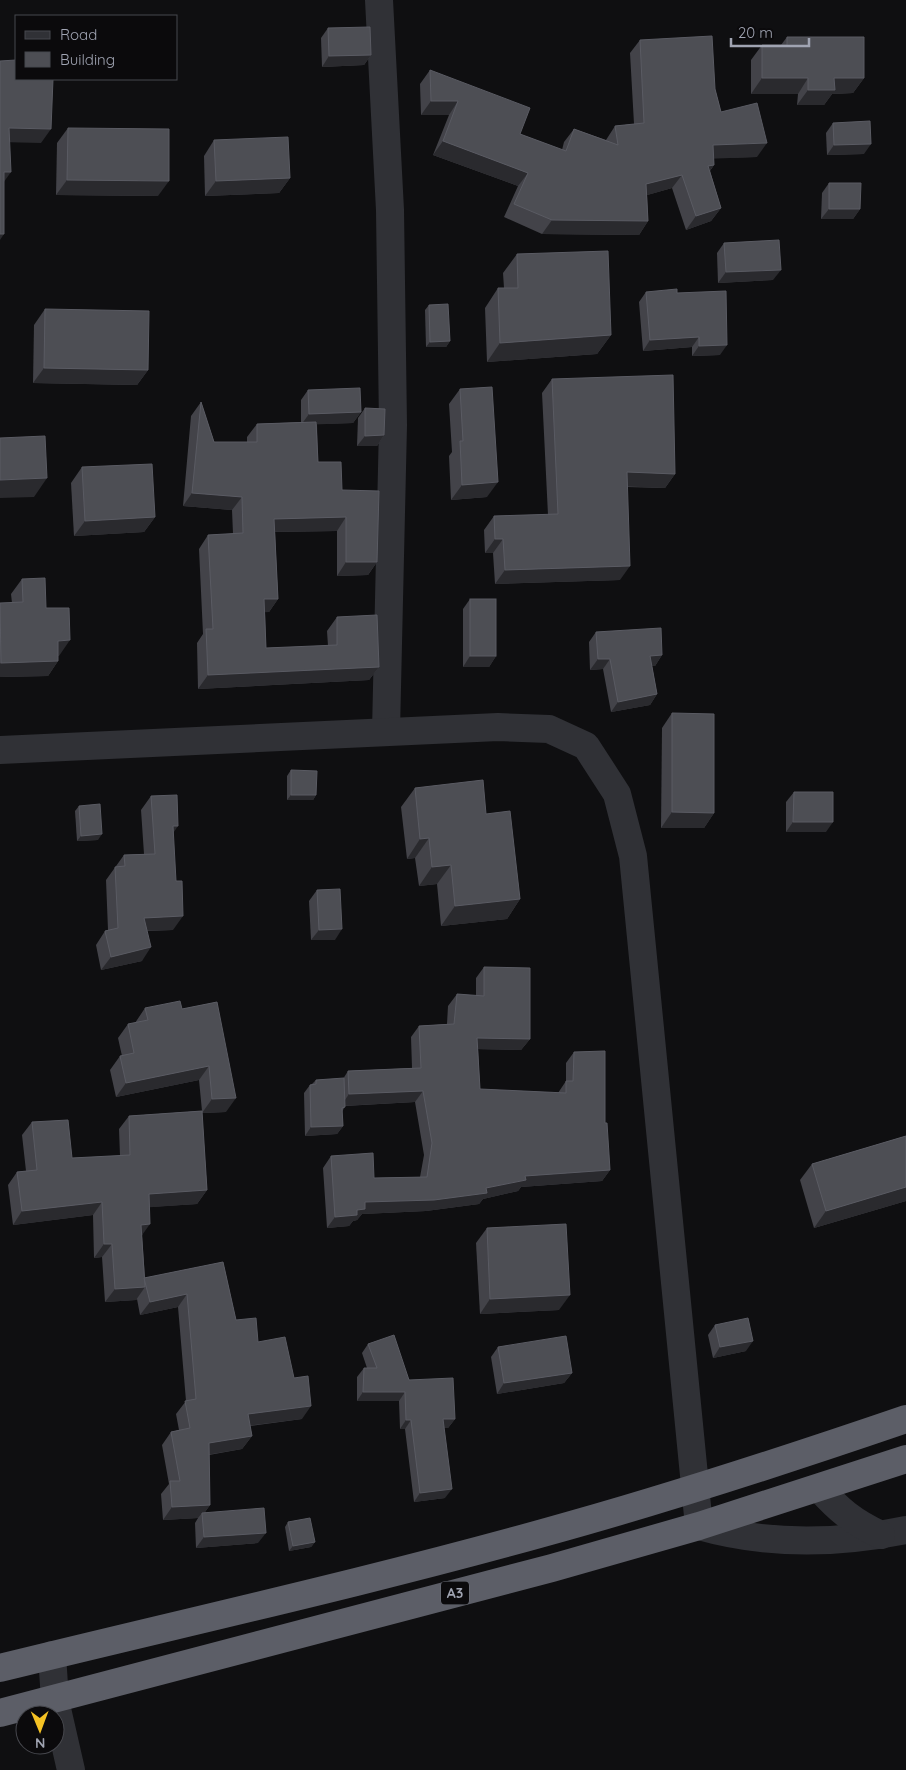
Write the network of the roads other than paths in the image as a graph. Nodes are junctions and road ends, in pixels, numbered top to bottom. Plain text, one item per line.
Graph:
1 (379, 0) edge
2 (386, 731) junction
3 (0, 750) edge
4 (906, 1419) edge
5 (906, 1459) edge
6 (695, 1487) junction
7 (818, 1488) junction
8 (699, 1526) junction
9 (893, 1533) edge
10 (427, 1564) junction
11 (436, 1598) junction
12 (52, 1655) junction
13 (0, 1668) edge
14 (55, 1700) junction
15 (0, 1713) edge
16 (71, 1770) edge

1 - 2 street
2 - 3 street
2 - 6 street
4 - 6 highway, A3
5 - 7 highway, A3
6 - 8 street
6 - 10 highway, A3
7 - 8 highway, A3
7 - 9 street
8 - 9 street
8 - 11 highway, A3
10 - 11 highway
10 - 12 highway, A3
11 - 14 highway, A3
12 - 13 highway, A3
12 - 14 street
14 - 15 highway, A3
14 - 16 street

